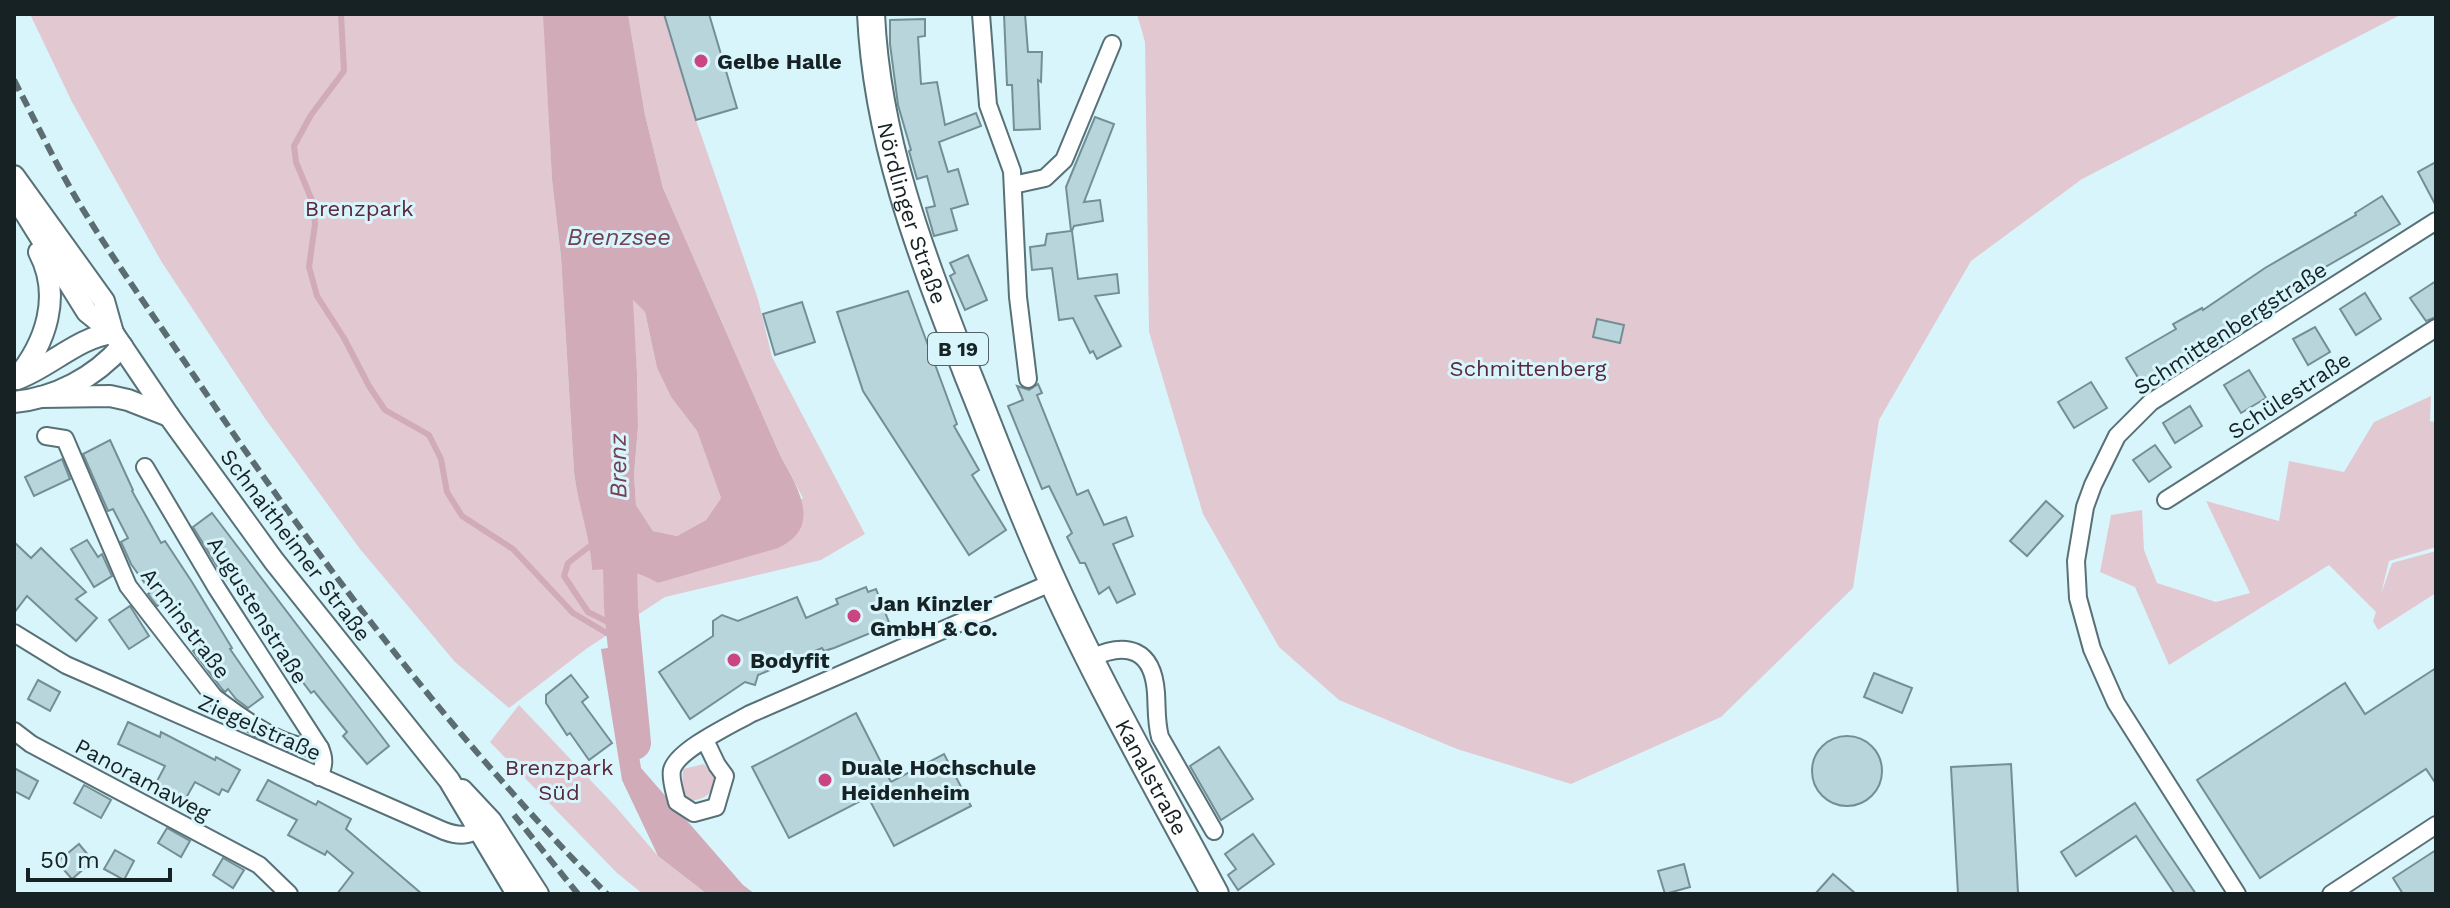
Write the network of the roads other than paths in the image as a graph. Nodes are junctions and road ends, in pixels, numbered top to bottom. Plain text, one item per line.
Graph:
1 (871, 14) edge
2 (981, 14) edge
3 (1112, 44) dead end
4 (14, 176) edge
5 (1013, 185) junction
6 (14, 195) edge
7 (2436, 221) edge
8 (30, 222) junction
9 (2436, 328) edge
10 (118, 339) junction
11 (1028, 379) dead end
12 (15, 380) edge
13 (41, 397) junction
14 (14, 402) edge
15 (169, 416) junction
16 (46, 436) dead end
17 (145, 467) dead end
18 (2166, 500) dead end
19 (1053, 582) junction
20 (14, 633) edge
21 (1091, 658) junction
22 (14, 731) edge
23 (705, 740) junction
24 (320, 748) junction
25 (678, 758) junction
26 (659, 769) dead end
27 (319, 777) junction
28 (485, 825) junction
29 (2436, 825) edge
30 (1214, 831) dead end
31 (289, 894) edge
32 (517, 894) edge
33 (538, 894) edge
34 (1215, 894) edge
35 (2237, 894) edge
36 (2331, 894) edge

1 - 19 main road, Nördlinger Straße / B 19
2 - 5 street
3 - 5 street
4 - 10 street, Schnaitheimer Straße
5 - 11 street
6 - 8 street, Schnaitheimer Straße
7 - 35 street, Schmittenbergstraße
8 - 10 street, Schnaitheimer Straße
8 - 12 street
9 - 18 street, Schülestraße
10 - 12 street
10 - 13 street
10 - 15 street, Schnaitheimer Straße
13 - 14 street
13 - 15 street
15 - 28 street, Schnaitheimer Straße
16 - 24 street, Arminstraße
17 - 24 street, Augustenstraße
19 - 21 main road, Kanalstraße / B 19
19 - 23 street
20 - 27 street, Ziegelstraße
21 - 30 street, Kanalstraße
21 - 34 main road, Kanalstraße / B 19
22 - 31 street, Panoramaweg
23 - 25 street
23 - 25 street
24 - 27 street
25 - 26 street
27 - 28 street, Ziegelstraße
28 - 32 street, Schnaitheimer Straße
28 - 33 street, Schnaitheimer Straße
29 - 36 street

